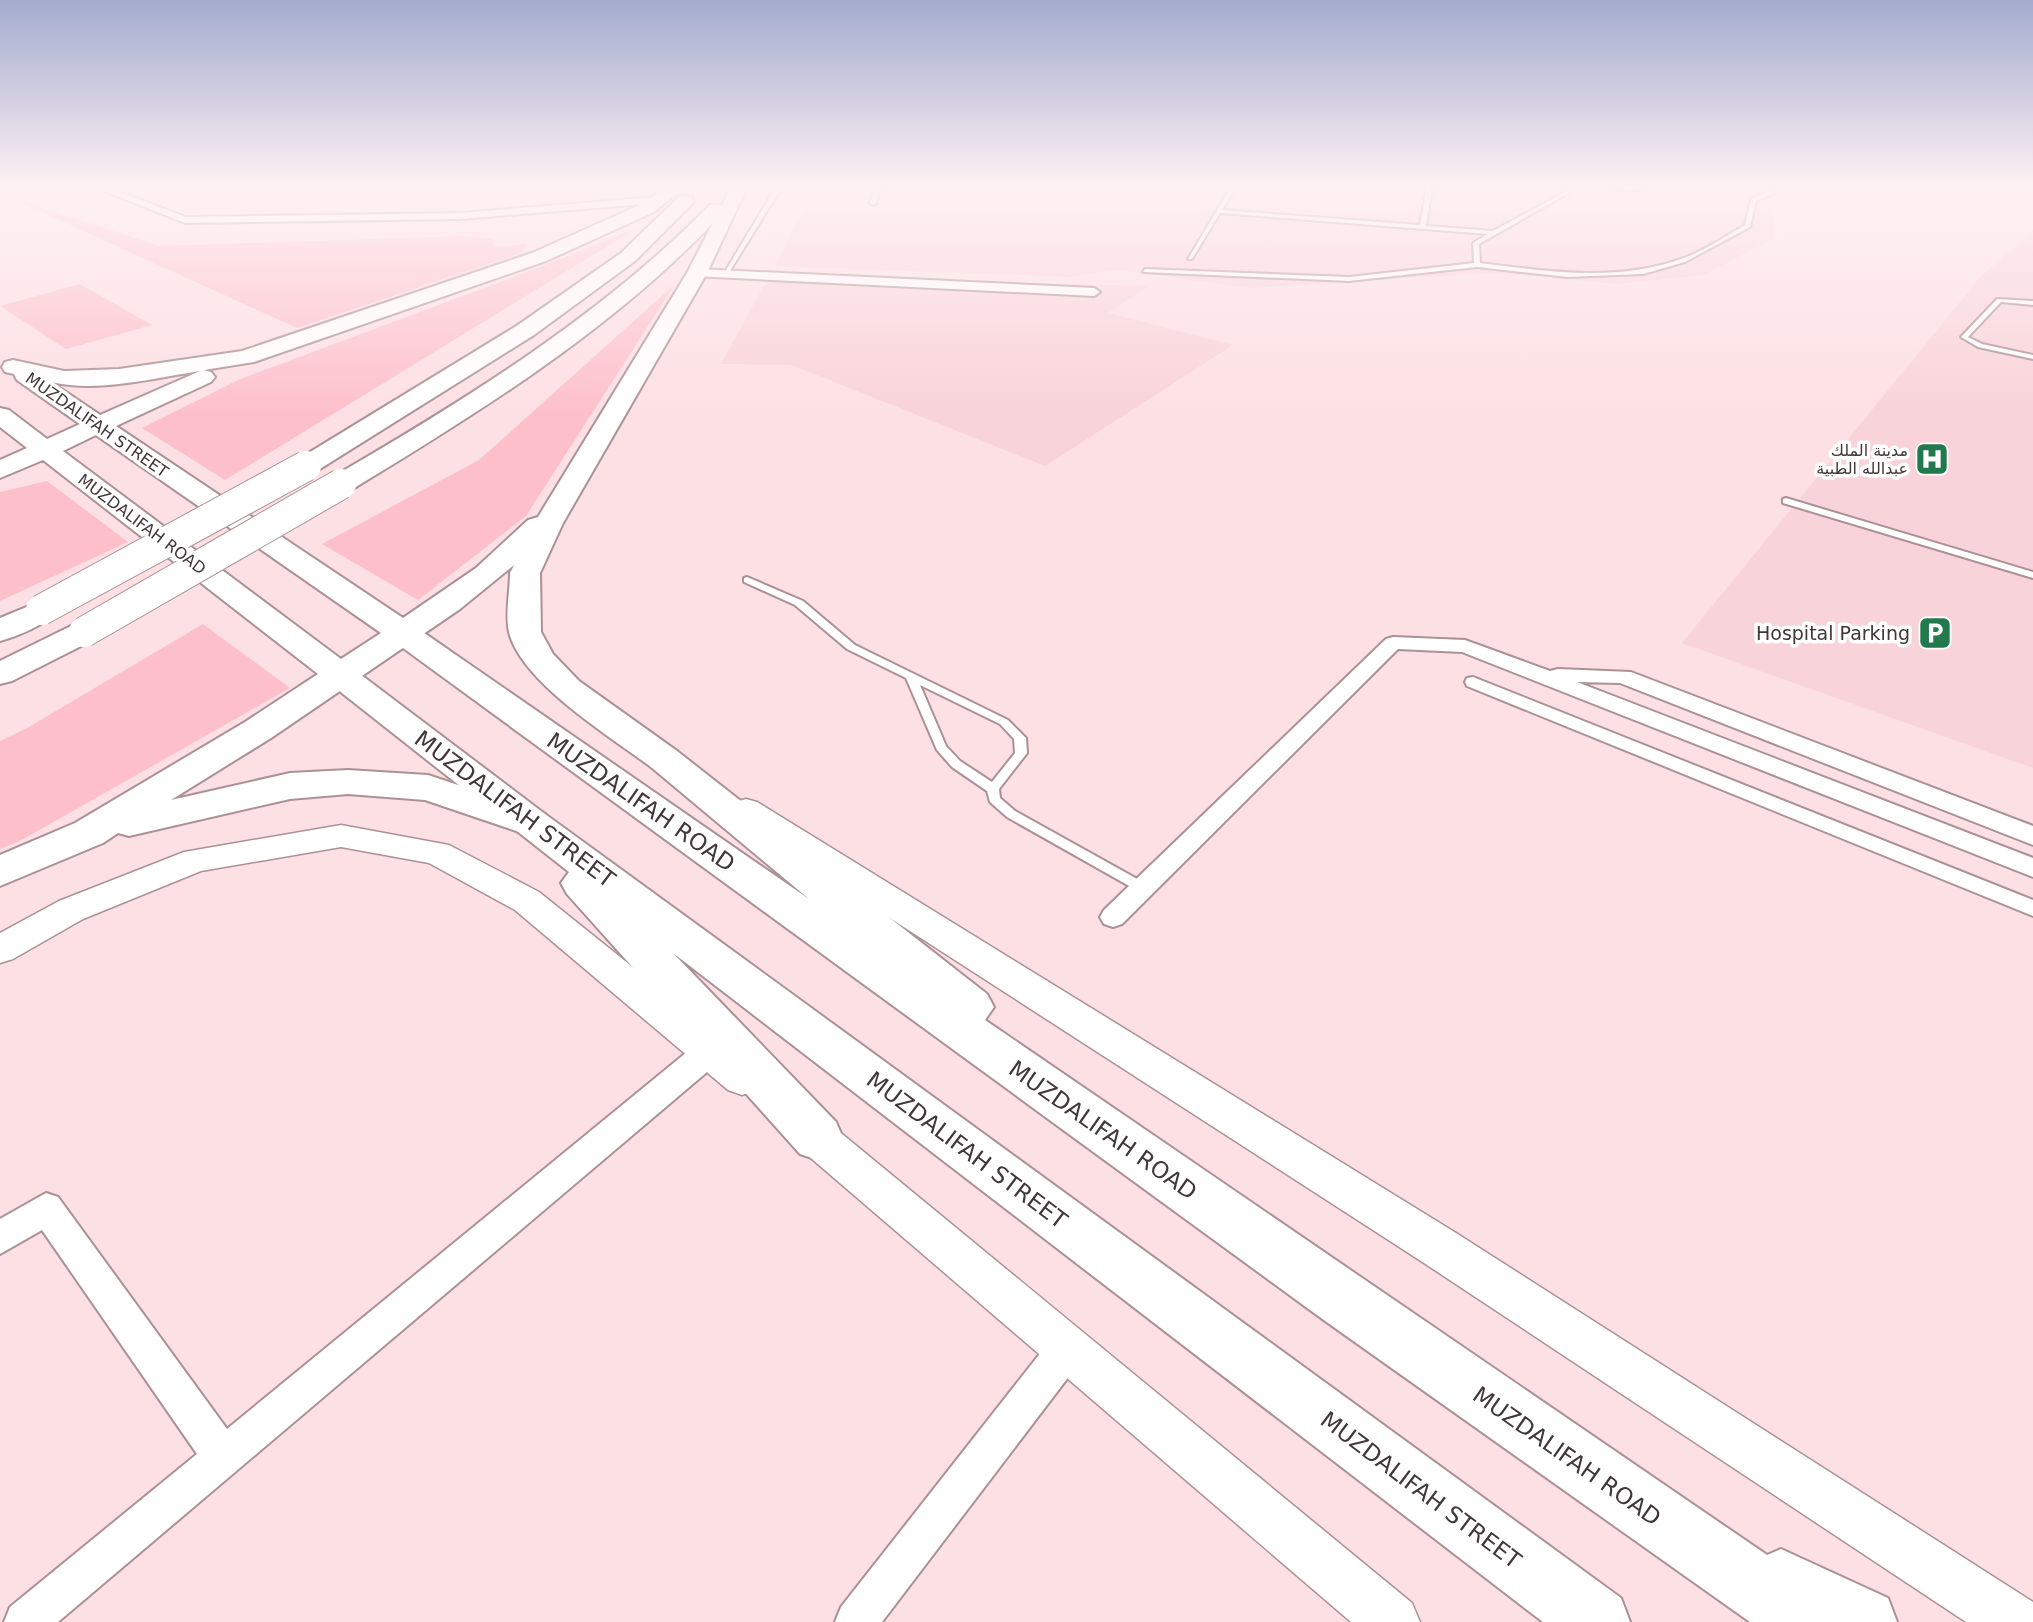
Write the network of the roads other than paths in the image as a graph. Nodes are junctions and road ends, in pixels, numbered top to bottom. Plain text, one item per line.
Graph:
1 (523, 263) edge
2 (620, 263) edge
3 (661, 263) edge
4 (702, 263) edge
5 (732, 263) edge
6 (1678, 263) edge
7 (1477, 265) joint
8 (1145, 271) dead end
9 (697, 273) junction
10 (725, 274) junction
11 (1094, 292) dead end
12 (2033, 303) edge
13 (2033, 357) edge
14 (247, 358) junction
15 (7, 363) edge
16 (0, 415) edge
17 (96, 426) junction
18 (44, 449) junction
19 (0, 470) edge
20 (1786, 501) dead end
21 (560, 505) junction
22 (2033, 575) edge
23 (747, 580) dead end
24 (0, 631) edge
25 (403, 633) junction
26 (0, 674) edge
27 (1536, 674) junction
28 (340, 675) junction
29 (911, 677) junction
30 (1473, 682) dead end
31 (664, 759) junction
32 (993, 789) junction
33 (531, 823) junction
34 (89, 833) junction
35 (2033, 836) edge
36 (2033, 869) edge
37 (0, 871) edge
38 (1143, 888) junction
39 (2033, 908) edge
40 (1113, 918) dead end
41 (0, 948) edge
42 (709, 1052) junction
43 (818, 1138) junction
44 (0, 1238) edge
45 (1341, 1299) junction
46 (1066, 1350) junction
47 (223, 1457) junction
48 (1679, 1533) junction
49 (25, 1622) edge
50 (856, 1622) edge
51 (1393, 1622) edge
52 (1597, 1622) edge
53 (1807, 1622) edge
54 (1864, 1622) edge
55 (2015, 1622) edge

1 - 14 main road
2 - 24 main road, bridge
3 - 26 main road, bridge
4 - 9 main road
5 - 10 lane
6 - 7 lane
7 - 8 lane
9 - 10 street
9 - 21 main road
10 - 11 street
12 - 13 lane
14 - 15 main road
14 - 17 main road
15 - 17 main road, MUZDALIFAH STREET
16 - 18 main road
17 - 18 main road
17 - 25 main road, MUZDALIFAH STREET
18 - 19 main road
18 - 28 main road, MUZDALIFAH ROAD
20 - 22 lane
21 - 25 main road
21 - 31 main road
23 - 29 lane
25 - 28 main road
25 - 45 main road, MUZDALIFAH ROAD
27 - 35 street
27 - 36 street
27 - 38 street
28 - 33 main road, MUZDALIFAH STREET
28 - 34 main road
29 - 32 lane
29 - 32 lane
30 - 39 street
31 - 45 main road
31 - 55 street
32 - 38 lane
33 - 34 main road
33 - 43 main road
33 - 52 main road, MUZDALIFAH STREET
34 - 37 main road
38 - 40 street
41 - 42 street
42 - 43 street
42 - 47 street
43 - 46 street
44 - 47 street
45 - 48 main road, MUZDALIFAH ROAD
46 - 50 street
46 - 51 street
47 - 49 street
48 - 53 main road, MUZDALIFAH ROAD
48 - 54 main road

